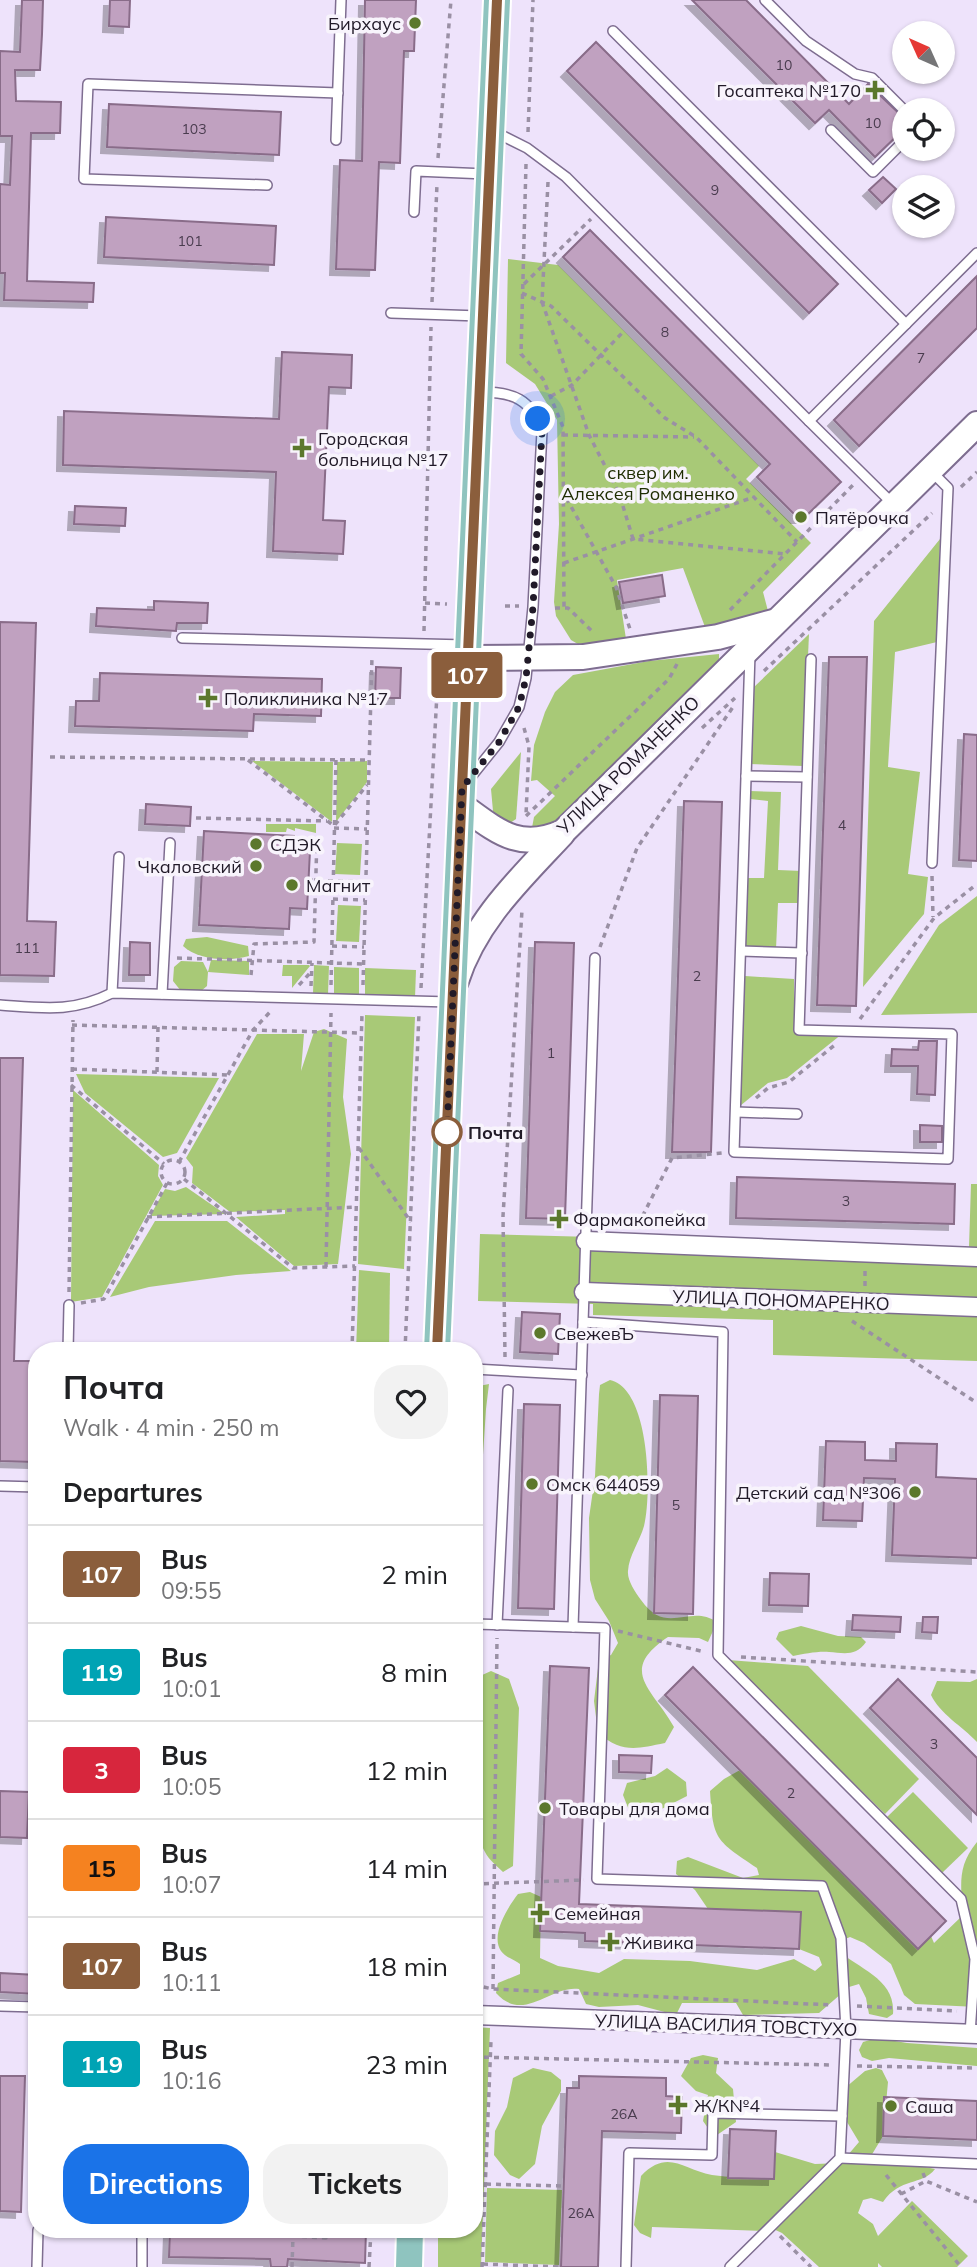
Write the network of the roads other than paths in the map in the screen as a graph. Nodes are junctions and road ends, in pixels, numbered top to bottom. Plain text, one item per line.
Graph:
1 (341, 0) edge
2 (498, 0) edge
3 (765, 0) edge
4 (613, 31) dead end
5 (338, 93) junction
6 (892, 98) edge
7 (489, 130) junction
8 (831, 130) dead end
9 (335, 140) dead end
10 (892, 153) edge
11 (487, 174) junction
12 (267, 186) dead end
13 (414, 212) dead end
14 (977, 253) edge
15 (391, 313) dead end
16 (483, 317) junction
17 (906, 324) junction
18 (480, 392) junction
19 (809, 421) junction
20 (971, 434) edge
21 (930, 470) junction
22 (894, 506) junction
23 (777, 620) junction
24 (182, 638) dead end
25 (751, 645) junction
26 (468, 651) junction
27 (528, 657) junction
28 (811, 659) dead end
29 (746, 776) junction
30 (807, 777) junction
31 (461, 797) junction
32 (564, 832) junction
33 (170, 844) dead end
34 (119, 857) dead end
35 (932, 863) road end
36 (741, 951) junction
37 (802, 953) junction
38 (595, 958) road end
39 (112, 993) junction
40 (162, 994) junction
41 (452, 997) junction
42 (0, 1005) edge
43 (738, 1112) junction
44 (797, 1114) dead end
45 (586, 1241) junction
46 (977, 1257) edge
47 (584, 1292) junction
48 (69, 1305) road end
49 (977, 1307) edge
50 (583, 1322) junction
51 (68, 1342) edge
52 (437, 1342) edge
53 (483, 1369) edge
54 (582, 1375) junction
55 (508, 1391) dead end
56 (0, 1486) edge
57 (28, 1487) edge
58 (483, 1624) edge
59 (498, 1625) junction
60 (573, 1627) junction
61 (0, 2006) edge
62 (28, 2007) edge
63 (483, 2015) edge
64 (846, 2030) junction
65 (973, 2034) edge
66 (842, 2116) junction
67 (840, 2158) junction
68 (977, 2164) edge
69 (38, 2238) edge
70 (142, 2238) edge
71 (410, 2238) edge
72 (37, 2267) edge
73 (142, 2267) edge
74 (409, 2267) edge
75 (626, 2267) edge
76 (730, 2267) edge

1 - 5 lane
2 - 7 main road
3 - 6 lane
4 - 17 lane
5 - 9 lane
5 - 12 lane
7 - 11 main road
7 - 19 lane
8 - 10 lane
11 - 13 lane
11 - 16 main road
14 - 17 lane
15 - 16 lane
16 - 18 main road
17 - 19 lane
18 - 26 main road
18 - 27 lane
19 - 22 lane
20 - 21 main road, УЛИЦА РОМАНЕНКО
21 - 22 main road, УЛИЦА РОМАНЕНКО
21 - 35 lane
22 - 23 main road, УЛИЦА РОМАНЕНКО
23 - 25 main road, УЛИЦА РОМАНЕНКО
23 - 27 main road, УЛИЦА РОМАНЕНКО
24 - 26 lane
25 - 29 lane
25 - 32 main road, УЛИЦА РОМАНЕНКО
26 - 27 main road, УЛИЦА РОМАНЕНКО
26 - 31 main road
27 - 31 lane
28 - 30 lane
29 - 30 lane
29 - 36 lane
30 - 37 lane
31 - 32 main road, УЛИЦА РОМАНЕНКО
31 - 41 main road
32 - 41 main road
33 - 40 lane
34 - 39 lane
36 - 37 lane
36 - 43 lane
37 - 43 lane
38 - 45 lane
39 - 40 lane
39 - 42 lane
40 - 41 lane
41 - 52 main road
43 - 44 lane
45 - 46 street
45 - 47 lane
47 - 49 street, УЛИЦА ПОНОМАРЕНКО
47 - 50 lane
48 - 51 lane
50 - 54 lane
50 - 65 lane
53 - 54 lane
54 - 60 lane
55 - 59 lane
56 - 57 lane
58 - 59 lane
59 - 60 lane
60 - 64 lane
61 - 62 lane
63 - 64 street, УЛИЦА ВАСИЛИЯ ТОВСТУХО
64 - 65 street, УЛИЦА ВАСИЛИЯ ТОВСТУХО
64 - 66 lane
66 - 67 lane
66 - 75 lane
67 - 68 lane
67 - 76 lane
69 - 72 lane
70 - 73 lane
71 - 74 main road

